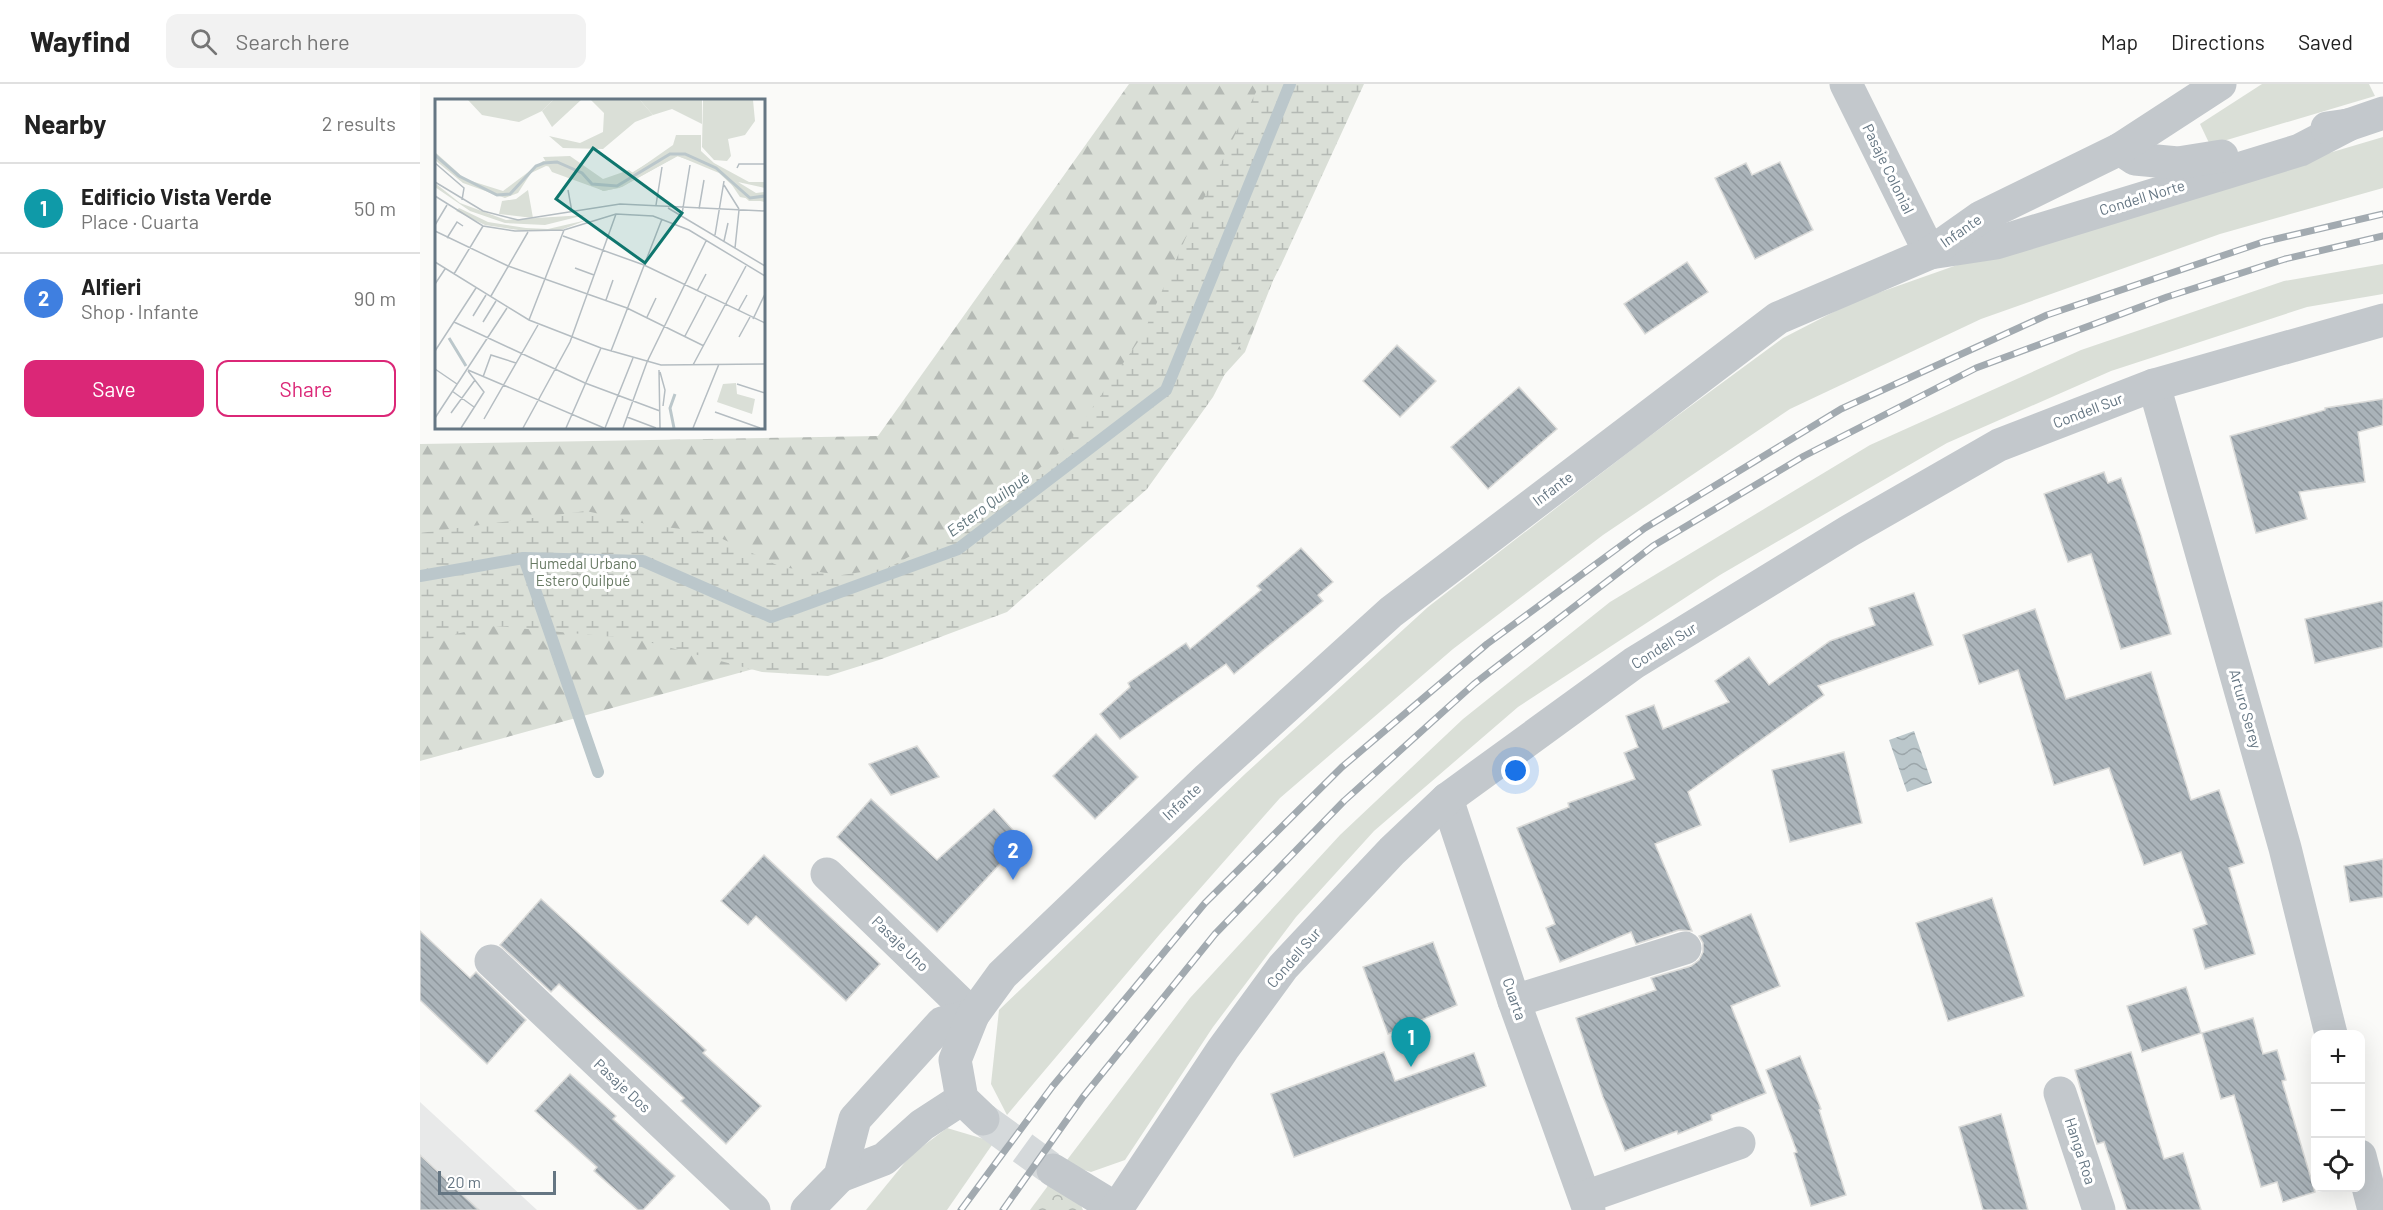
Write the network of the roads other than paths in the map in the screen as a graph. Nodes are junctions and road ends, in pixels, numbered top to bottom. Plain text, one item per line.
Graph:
1 (1846, 84) edge
2 (2220, 84) edge
3 (2383, 113) edge
4 (2348, 125) junction
5 (2120, 148) junction
6 (1930, 253) junction
7 (2383, 320) edge
8 (2154, 385) junction
9 (1447, 799) junction
10 (827, 874) dead end
11 (1685, 948) dead end
12 (491, 961) dead end
13 (1514, 1001) junction
14 (973, 1015) junction
15 (2330, 1030) edge
16 (2060, 1093) dead end
17 (1739, 1143) dead end
18 (1053, 1170) tunnel mouth
19 (2365, 1173) edge
20 (840, 1176) junction
21 (1587, 1203) edge
22 (1117, 1209) edge
23 (754, 1210) edge
24 (807, 1210) edge
25 (2099, 1210) edge
26 (2374, 1210) edge

1 - 6 street, Pasaje Colonial
2 - 5 street, Infante
3 - 4 street, Condell Norte
4 - 5 street, Condell Norte
4 - 6 street, Condell Norte
5 - 6 street, Infante
6 - 14 street, Infante
7 - 8 street, Condell Sur
8 - 9 street, Condell Sur
8 - 15 street, Arturo Serey
9 - 13 street, Cuarta
9 - 22 street, Condell Sur
10 - 14 street, Pasaje Uno
11 - 13 street
12 - 23 street, Pasaje Dos
13 - 21 street, Cuarta
14 - 20 street, Infante
14 - 20 street, Infante
16 - 25 street, Hanga Roa
17 - 21 street, Cuarta
18 - 22 street
19 - 26 street
20 - 24 street, Infante

